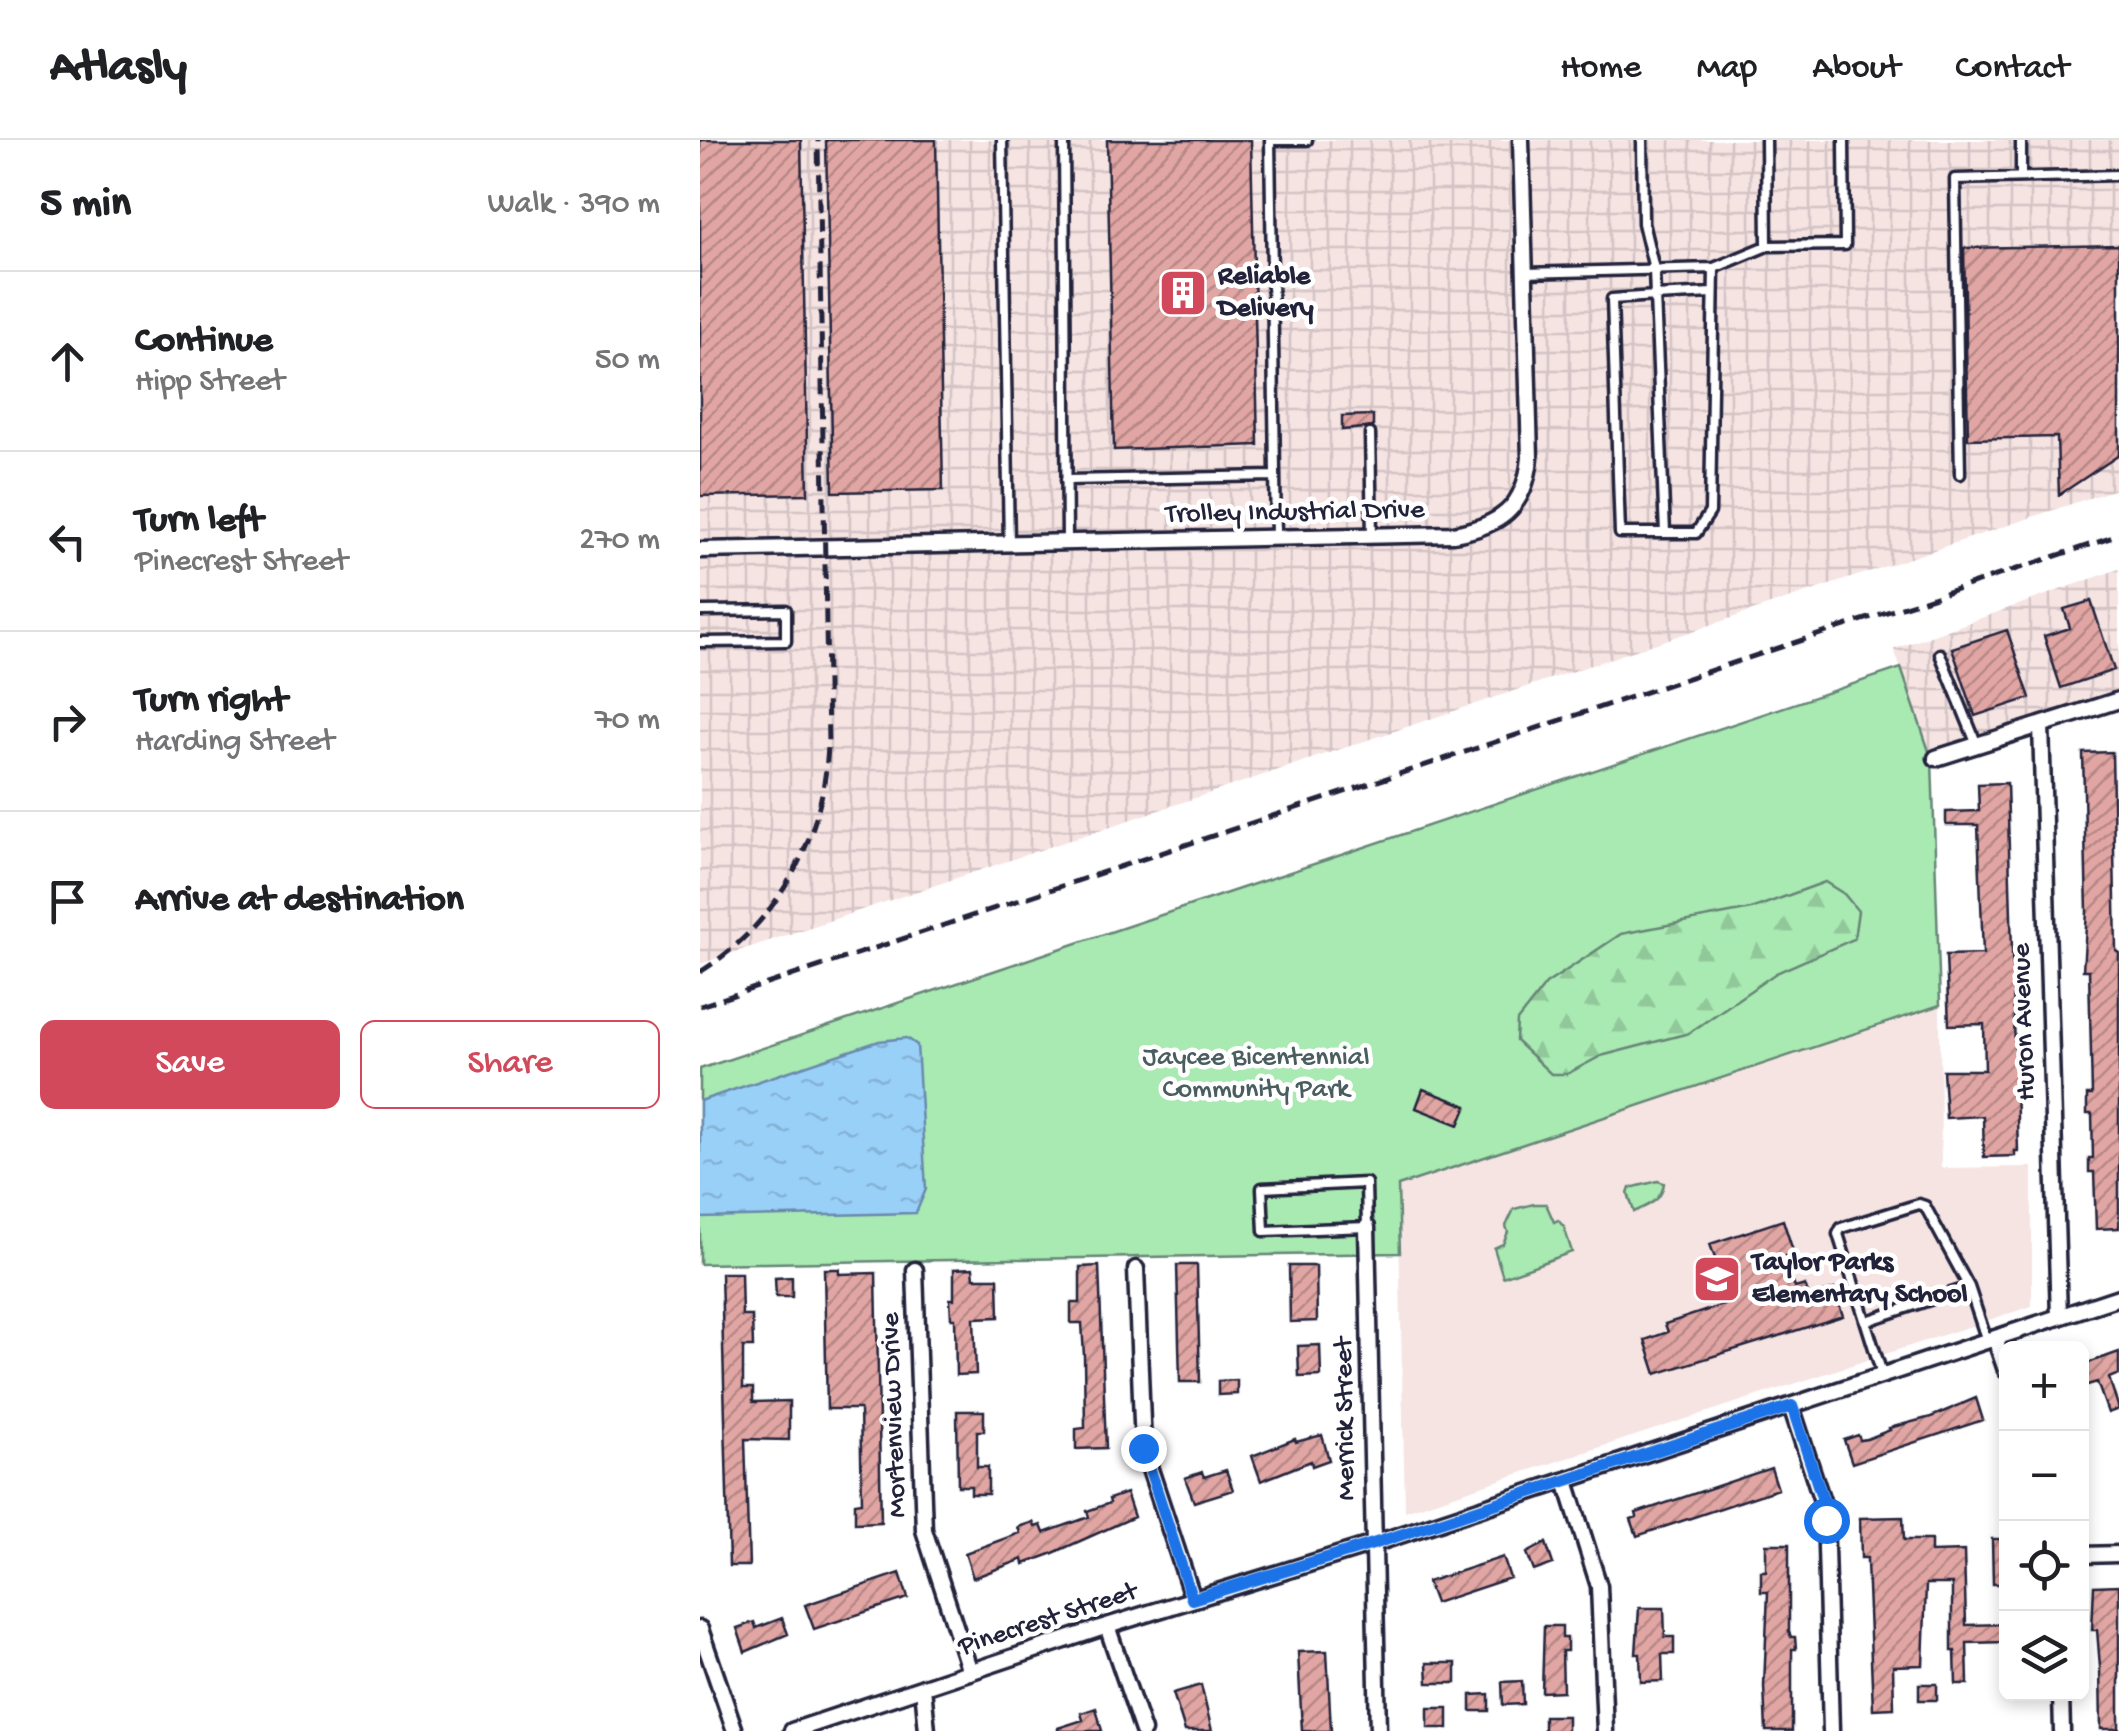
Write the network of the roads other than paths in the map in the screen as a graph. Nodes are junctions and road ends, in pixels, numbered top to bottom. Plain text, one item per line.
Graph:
1 (1002, 140) edge
2 (1064, 140) edge
3 (1307, 140) edge
4 (1521, 140) edge
5 (1642, 140) edge
6 (1766, 140) edge
7 (1844, 140) edge
8 (2021, 140) edge
9 (2119, 175) edge
10 (2021, 177) junction
11 (1767, 246) junction
12 (1714, 268) junction
13 (1654, 270) junction
14 (1524, 274) junction
15 (1712, 293) junction
16 (1654, 296) junction
17 (1370, 434) dead end
18 (1960, 474) dead end
19 (1275, 476) junction
20 (1066, 480) junction
21 (1665, 533) junction
22 (1372, 536) junction
23 (1276, 538) junction
24 (1067, 544) junction
25 (1010, 545) junction
26 (700, 550) edge
27 (700, 611) edge
28 (700, 642) edge
29 (1940, 654) dead end
30 (2119, 700) edge
31 (2041, 725) junction
32 (1977, 745) junction
33 (1936, 758) dead end
34 (1368, 1227) junction
35 (1136, 1269) dead end
36 (915, 1270) dead end
37 (1968, 1287) junction
38 (2119, 1297) edge
39 (2059, 1317) junction
40 (1867, 1321) junction
41 (1991, 1340) junction
42 (1999, 1356) edge
43 (1883, 1377) junction
44 (1792, 1406) junction
45 (1566, 1480) junction
46 (1373, 1544) junction
47 (2119, 1554) edge
48 (2089, 1555) edge
49 (1192, 1599) junction
50 (1107, 1626) junction
51 (700, 1629) edge
52 (970, 1672) junction
53 (923, 1687) junction
54 (2061, 1701) edge
55 (735, 1731) edge
56 (792, 1731) edge
57 (927, 1731) edge
58 (1143, 1731) edge
59 (1378, 1731) edge
60 (1604, 1731) edge
61 (1831, 1731) edge
62 (2062, 1731) edge

1 - 25 lane
2 - 20 lane
3 - 19 lane
4 - 14 street, Trolley Industrial Drive
5 - 13 lane
6 - 11 lane
7 - 11 lane
8 - 10 lane
9 - 10 lane
10 - 18 lane
11 - 12 lane
12 - 13 lane
12 - 15 lane
13 - 14 lane
13 - 16 lane
14 - 22 street, Trolley Industrial Drive
15 - 16 lane
15 - 21 lane
16 - 21 lane
16 - 21 lane
17 - 22 lane
19 - 20 lane
19 - 23 lane
20 - 24 lane
22 - 23 street, Trolley Industrial Drive
23 - 24 street, Trolley Industrial Drive
24 - 25 street, Trolley Industrial Drive
25 - 26 street, Trolley Industrial Drive
27 - 28 lane
29 - 32 lane
30 - 31 street
31 - 32 street
31 - 39 street, Huron Avenue
32 - 33 street
34 - 34 lane
34 - 46 street, Merrick Street
35 - 49 street
36 - 52 street, Mortenview Drive
37 - 40 lane
37 - 40 lane
37 - 41 lane
38 - 39 street, Pinecrest Street
39 - 41 street, Pinecrest Street
40 - 43 lane
41 - 42 street
41 - 43 street, Pinecrest Street
43 - 44 street, Pinecrest Street
44 - 45 street, Pinecrest Street
44 - 61 street
45 - 46 street, Pinecrest Street
45 - 60 street
46 - 49 street, Pinecrest Street
46 - 59 street, Merrick Street
47 - 48 street
49 - 50 street, Pinecrest Street
50 - 52 street, Pinecrest Street
50 - 58 street
51 - 55 street
52 - 53 street, Pinecrest Street
53 - 56 street, Pinecrest Street
53 - 57 street
54 - 62 street

